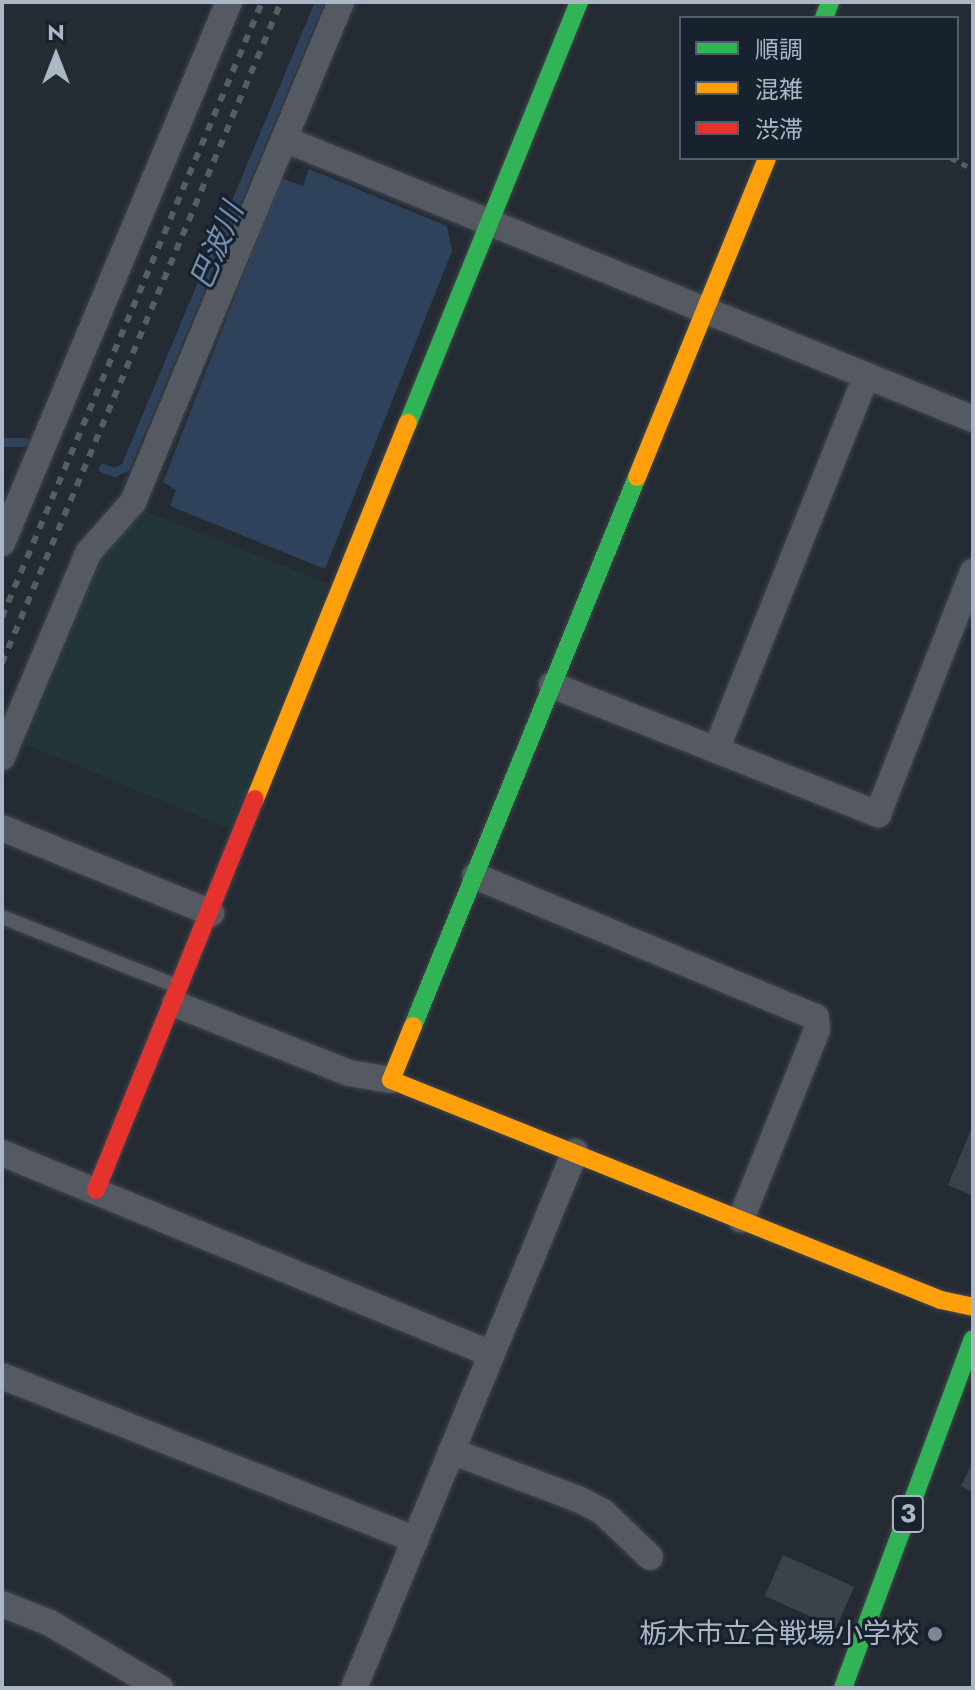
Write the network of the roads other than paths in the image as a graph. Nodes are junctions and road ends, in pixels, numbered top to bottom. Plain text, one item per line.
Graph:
1 (229, 2) edge
2 (341, 2) edge
3 (579, 2) edge
4 (284, 139) junction
5 (766, 160) edge
6 (489, 223) junction
7 (704, 311) junction
8 (866, 376) junction
9 (973, 419) edge
10 (2, 543) edge
11 (973, 572) edge
12 (964, 619) edge
13 (552, 685) junction
14 (716, 750) junction
15 (2, 757) edge
16 (2, 828) edge
17 (475, 876) junction
18 (211, 913) junction
19 (2, 917) edge
20 (178, 996) junction
21 (391, 1080) junction
22 (575, 1152) junction
23 (2, 1153) edge
24 (96, 1190) junction
25 (741, 1219) junction
26 (973, 1307) edge
27 (973, 1339) edge
28 (491, 1354) junction
29 (2, 1376) edge
30 (451, 1451) junction
31 (416, 1540) junction
32 (650, 1557) dead end
33 (2, 1604) edge
34 (160, 1688) edge
35 (354, 1688) edge
36 (843, 1688) edge

1 - 10 street
2 - 4 street
3 - 6 street
4 - 6 street
4 - 15 street
5 - 7 street
6 - 7 street
6 - 18 street
7 - 8 street
7 - 13 street
8 - 9 street
8 - 14 street
11 - 12 street
12 - 14 street
13 - 14 street
13 - 17 street
16 - 18 street
17 - 21 street
17 - 25 street
18 - 20 street
19 - 20 lane
20 - 21 street
20 - 24 street
21 - 22 street
22 - 25 street
22 - 28 street
23 - 24 street
24 - 28 street
25 - 26 street
27 - 36 street, 3
28 - 30 street
29 - 31 street
30 - 31 street
30 - 32 street
31 - 35 street
33 - 34 street

